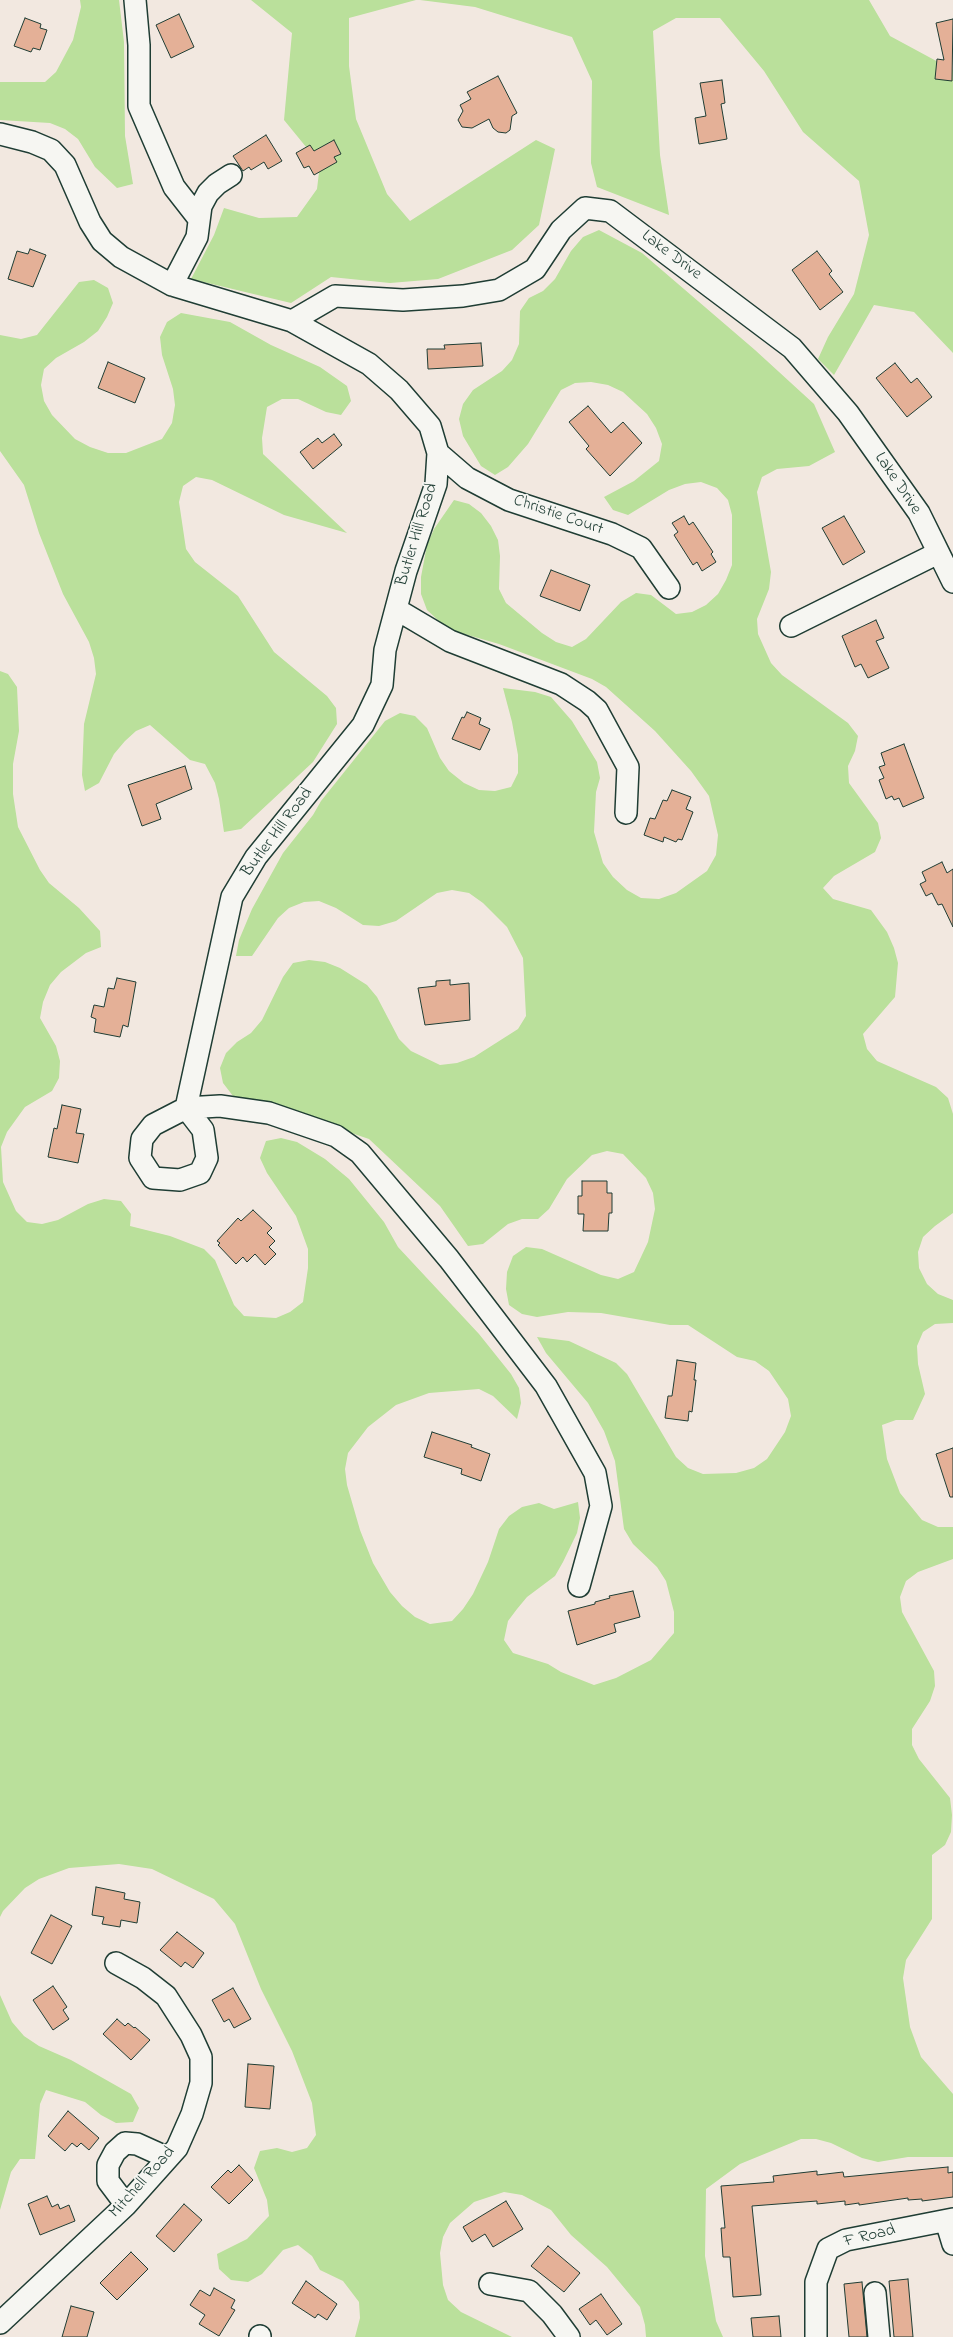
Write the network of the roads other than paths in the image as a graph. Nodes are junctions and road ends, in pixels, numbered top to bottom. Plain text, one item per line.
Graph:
1 (135, 0) edge
2 (0, 134) edge
3 (230, 175) dead end
4 (199, 219) junction
5 (172, 285) junction
6 (292, 321) junction
7 (438, 453) junction
8 (938, 553) junction
9 (953, 582) edge
10 (669, 588) dead end
11 (396, 609) junction
12 (791, 626) dead end
13 (626, 813) dead end
14 (579, 1586) dead end
15 (116, 1963) dead end
16 (168, 2158) junction
17 (126, 2205) junction
18 (949, 2220) edge
19 (953, 2244) edge
20 (490, 2284) dead end
21 (875, 2293) dead end
22 (0, 2323) edge
23 (569, 2337) edge
24 (816, 2337) edge
25 (879, 2337) edge

1 - 4 street
2 - 5 street, Butler Hill Road
3 - 4 street
4 - 5 street
5 - 6 street, Butler Hill Road
6 - 7 street, Butler Hill Road
6 - 8 street, Lake Drive
7 - 10 street, Christie Court
7 - 11 street, Butler Hill Road
8 - 9 street, Lake Drive
8 - 12 street
11 - 13 street
11 - 14 street, Butler Hill Road
15 - 16 street, Mitchell Road
16 - 17 street, Mitchell Road
16 - 17 street
17 - 22 street, Mitchell Road
18 - 19 street
18 - 24 street, F Road
20 - 23 street
21 - 25 street

